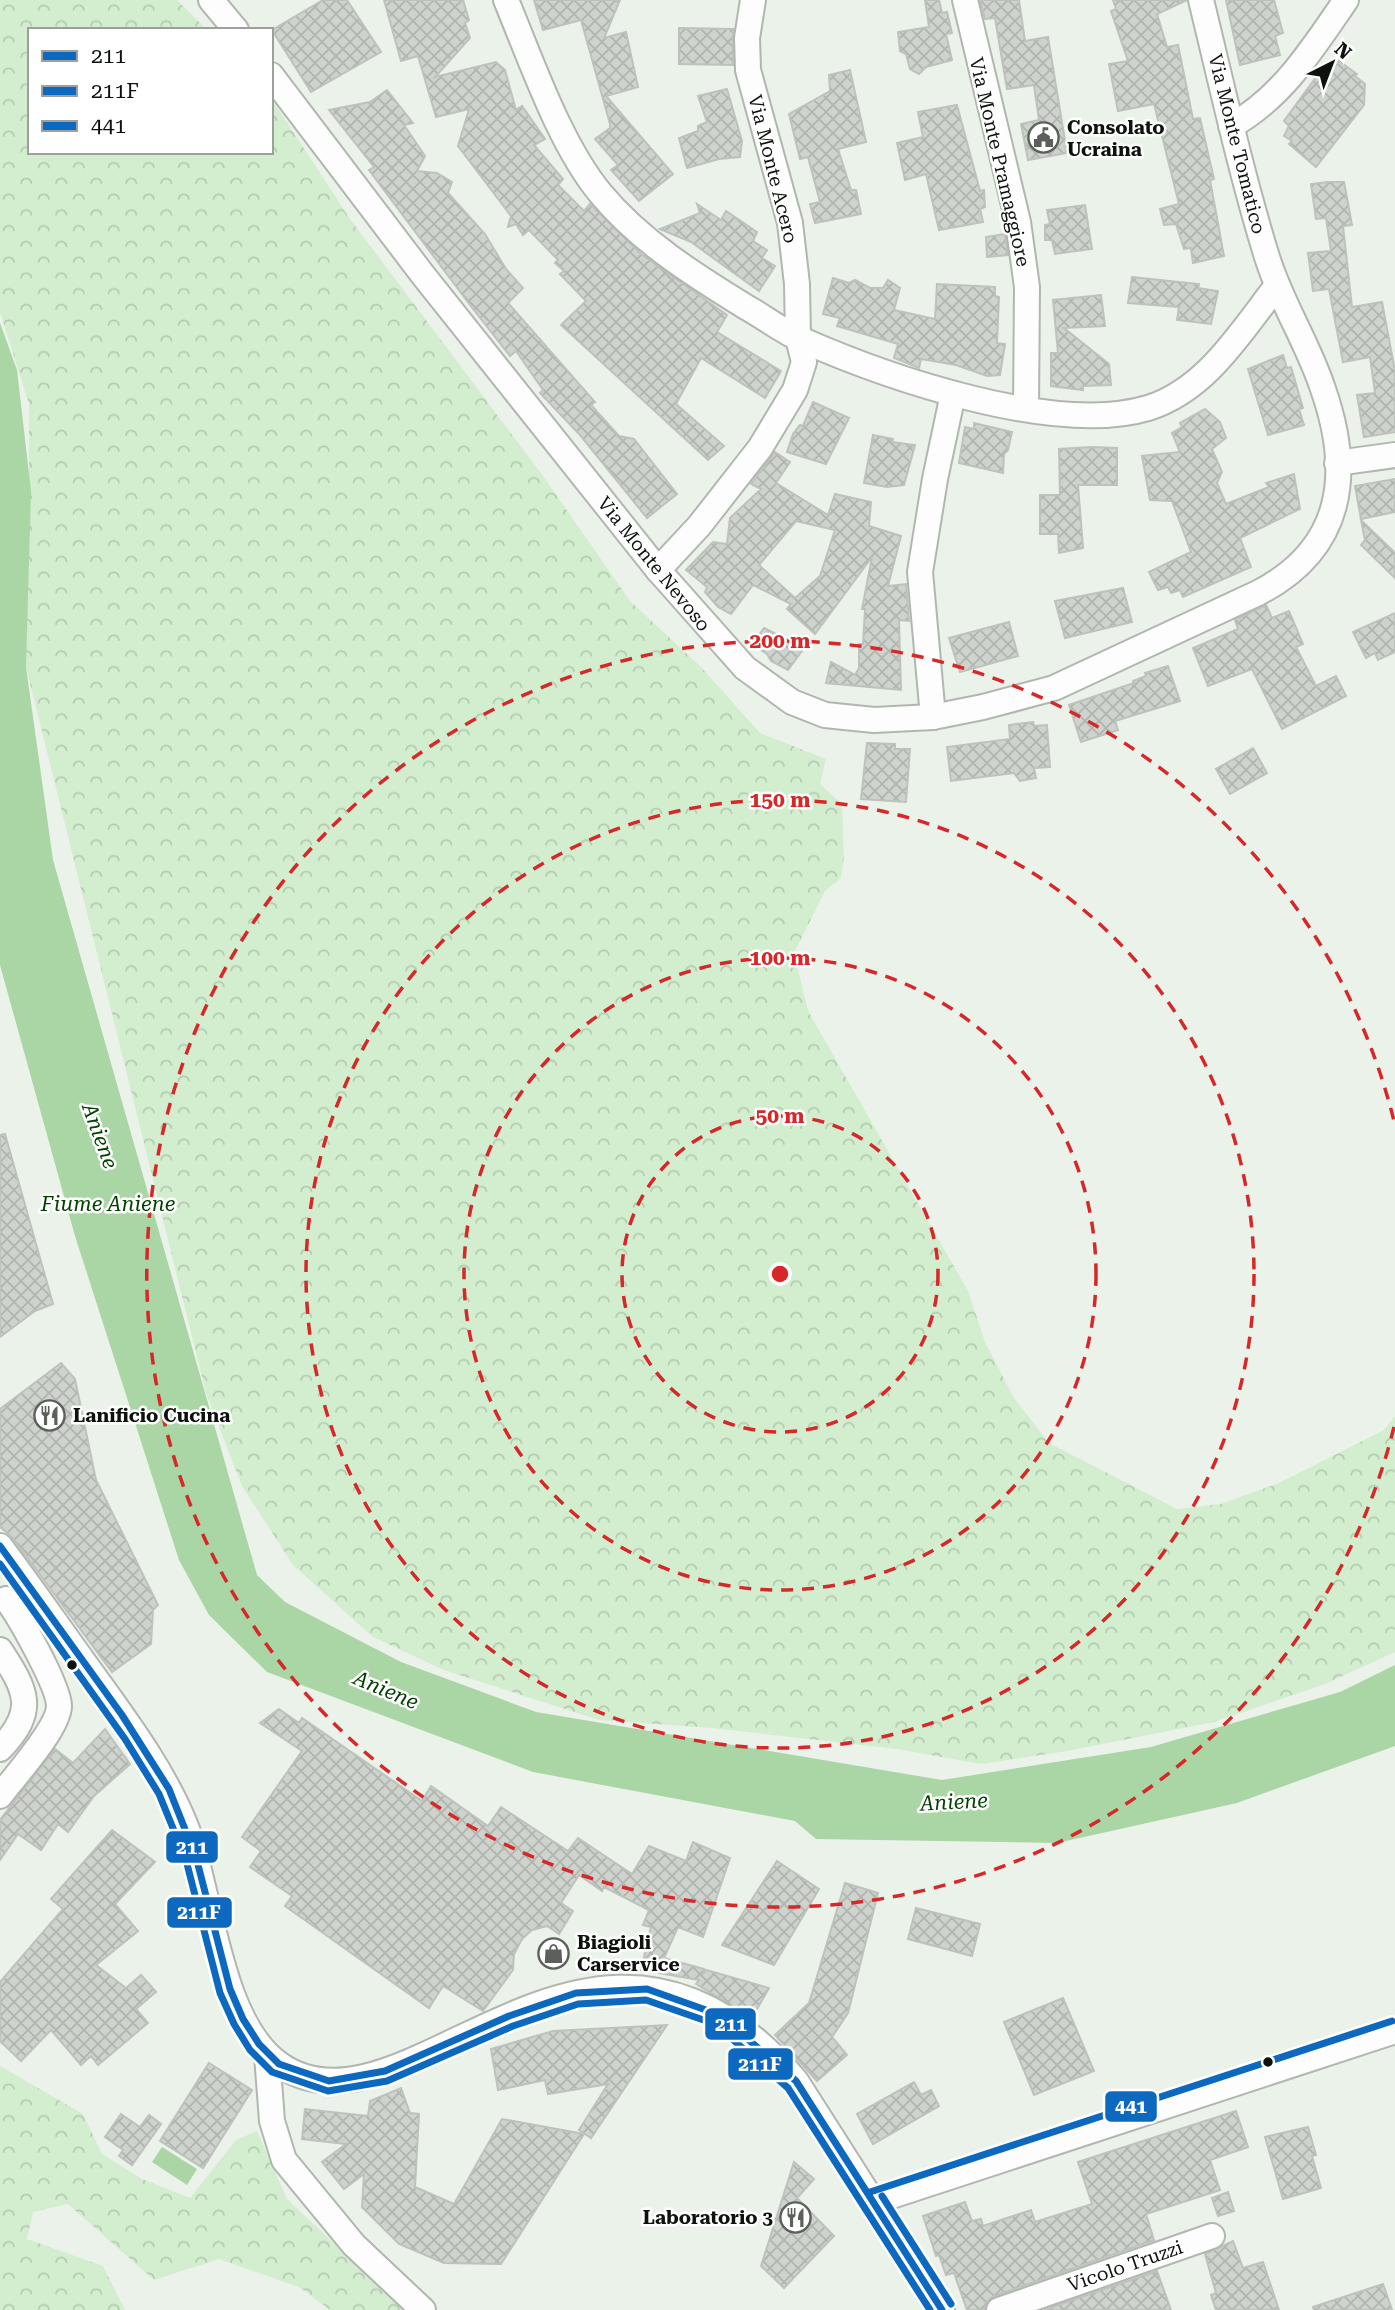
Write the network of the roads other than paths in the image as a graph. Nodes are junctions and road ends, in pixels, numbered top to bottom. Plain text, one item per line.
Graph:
1 (211, 0) edge
2 (506, 0) edge
3 (753, 0) edge
4 (965, 0) edge
5 (1200, 0) edge
6 (1346, 0) edge
7 (234, 28) edge
8 (273, 78) edge
9 (1231, 126) junction
10 (1276, 287) junction
11 (798, 338) junction
12 (953, 394) junction
13 (1026, 408) junction
14 (1395, 455) edge
15 (1337, 463) junction
16 (658, 570) junction
17 (933, 717) junction
18 (0, 1546) edge
19 (26, 1581) junction
20 (3, 1602) edge
21 (0, 1650) edge
22 (0, 1749) edge
23 (0, 1796) edge
24 (1395, 2031) edge
25 (267, 2054) junction
26 (873, 2202) junction
27 (1212, 2236) dead end
28 (423, 2310) edge
29 (942, 2310) edge
30 (999, 2310) edge

1 - 7 street
2 - 11 street
3 - 11 street, Via Monte Acero
4 - 13 street, Via Monte Pramaggiore
5 - 9 street, Via Monte Tomatico
6 - 9 street
8 - 16 street, Via Monte Nevoso
9 - 10 street, Via Monte Tomatico
10 - 13 street
10 - 15 street, Via Monte Nevoso
11 - 12 street
11 - 16 street, Via Monte Acero
12 - 13 street
12 - 17 street
14 - 15 street
15 - 17 street, Via Monte Nevoso
16 - 17 street, Via Monte Nevoso
18 - 19 street
19 - 20 street
19 - 25 street
20 - 23 street
21 - 22 street
24 - 26 street
25 - 26 street
25 - 28 street
26 - 29 street
27 - 30 street, Vicolo Truzzi

